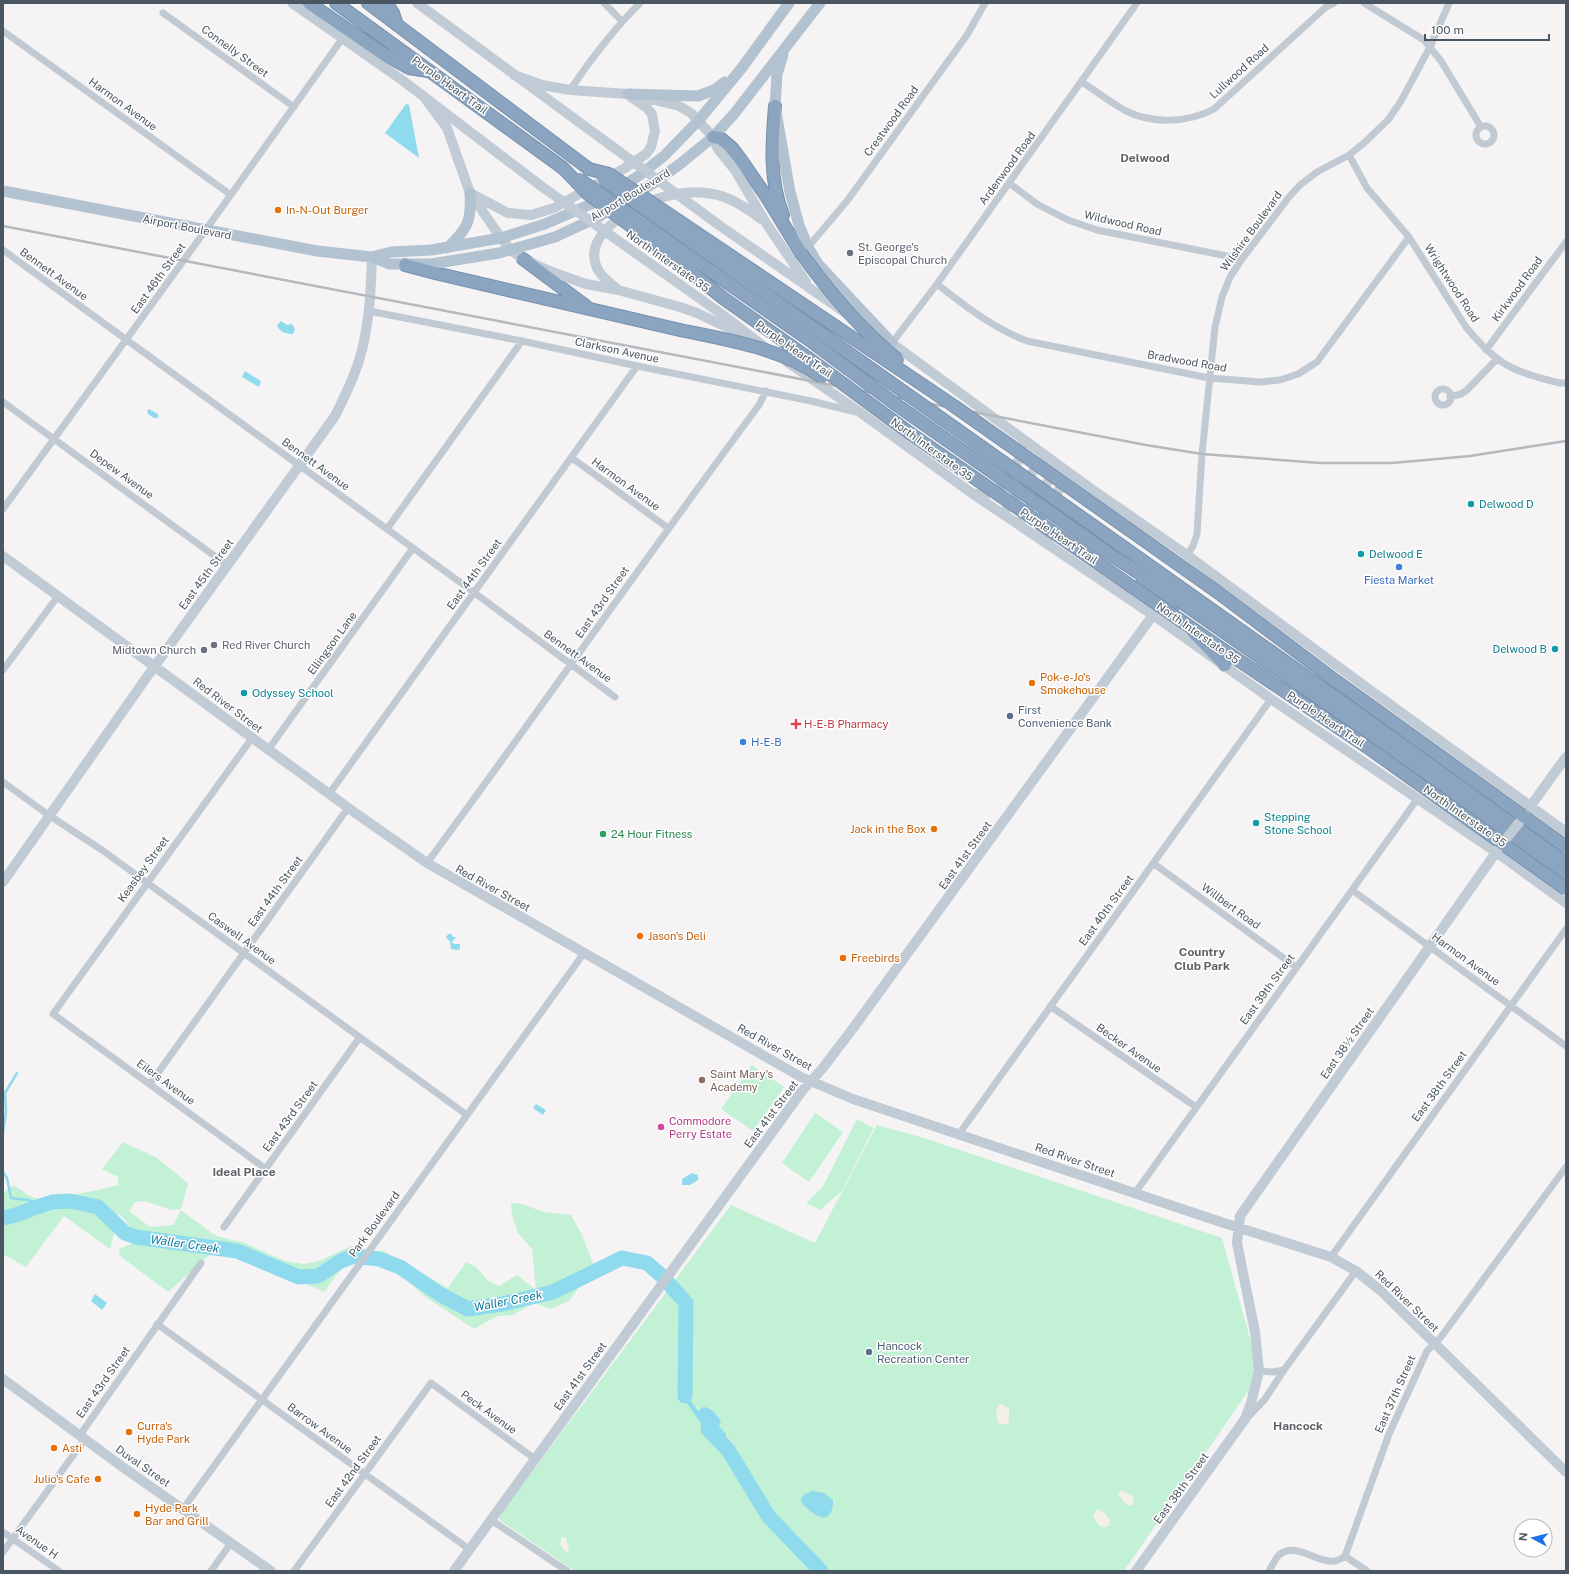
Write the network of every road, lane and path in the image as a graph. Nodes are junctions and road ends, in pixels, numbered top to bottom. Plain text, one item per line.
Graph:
1 (292, 3) edge
2 (309, 3) edge
3 (336, 3) edge
4 (368, 3) edge
5 (386, 3) edge
6 (417, 3) edge
7 (604, 3) edge
8 (640, 3) edge
9 (789, 3) edge
10 (820, 3) edge
11 (985, 3) edge
12 (1137, 3) edge
13 (1334, 3) edge
14 (1364, 3) edge
15 (1449, 3) edge
16 (163, 13) dead end
17 (622, 21) junction
18 (397, 26) junction
19 (3, 31) edge
20 (797, 33) junction
21 (342, 39) junction
22 (1430, 47) junction
23 (741, 69) junction
24 (432, 72) junction
25 (514, 75) junction
26 (1082, 82) junction
27 (570, 90) junction
28 (628, 94) junction
29 (424, 97) junction
30 (775, 106) junction
31 (294, 107) junction
32 (699, 120) junction
33 (1481, 127) dead end
34 (713, 137) junction
35 (1349, 154) junction
36 (586, 166) junction
37 (563, 168) junction
38 (1009, 184) junction
39 (3, 191) edge
40 (470, 193) junction
41 (231, 195) junction
42 (766, 223) junction
43 (206, 231) junction
44 (1409, 237) junction
45 (501, 238) junction
46 (792, 238) junction
47 (1566, 242) edge
48 (446, 248) junction
49 (3, 250) edge
50 (511, 250) junction
51 (805, 250) junction
52 (372, 258) junction
53 (523, 259) junction
54 (1242, 259) junction
55 (405, 265) junction
56 (937, 284) junction
57 (810, 287) junction
58 (618, 290) junction
59 (590, 309) junction
60 (368, 312) junction
61 (126, 340) junction
62 (522, 341) junction
63 (757, 342) junction
64 (892, 343) junction
65 (1486, 350) junction
66 (1497, 359) junction
67 (637, 366) junction
68 (1209, 378) junction
69 (1566, 383) edge
70 (766, 391) junction
71 (1450, 397) dead end
72 (3, 402) edge
73 (954, 406) junction
74 (861, 413) junction
75 (1015, 433) junction
76 (911, 434) junction
77 (54, 439) junction
78 (572, 458) junction
79 (1052, 460) junction
80 (299, 465) junction
81 (1090, 488) junction
82 (973, 494) junction
83 (3, 508) edge
84 (1003, 515) junction
85 (1018, 524) junction
86 (668, 528) junction
87 (387, 529) junction
88 (1050, 546) junction
89 (413, 548) junction
90 (1105, 551) junction
91 (1187, 555) junction
92 (3, 556) edge
93 (227, 564) junction
94 (475, 593) junction
95 (58, 596) junction
96 (1153, 615) junction
97 (571, 665) junction
98 (1225, 665) junction
99 (154, 666) junction
100 (3, 670) edge
101 (616, 697) dead end
102 (1271, 699) junction
103 (252, 738) junction
104 (268, 750) junction
105 (1566, 756) edge
106 (3, 782) edge
107 (329, 794) junction
108 (1418, 798) junction
109 (348, 808) junction
110 (1528, 811) junction
111 (50, 816) junction
112 (1566, 832) edge
113 (1566, 847) edge
114 (1498, 850) junction
115 (1153, 863) junction
116 (1566, 863) edge
117 (427, 864) junction
118 (1566, 875) edge
119 (3, 882) edge
120 (147, 882) junction
121 (1566, 889) edge
122 (1352, 890) junction
123 (1566, 903) edge
124 (1566, 929) edge
125 (1431, 946) junction
126 (244, 953) junction
127 (584, 953) junction
128 (1296, 967) junction
129 (1511, 1005) junction
130 (1050, 1006) junction
131 (53, 1014) joint
132 (360, 1037) junction
133 (1566, 1046) edge
134 (811, 1081) junction
135 (150, 1084) junction
136 (1196, 1107) junction
137 (467, 1114) junction
138 (959, 1134) junction
139 (1566, 1166) edge
140 (266, 1168) junction
141 (1135, 1193) junction
142 (224, 1227) dead end
143 (1238, 1227) junction
144 (1331, 1257) junction
145 (201, 1262) dead end
146 (1356, 1271) junction
147 (157, 1324) junction
148 (1434, 1344) junction
149 (1284, 1370) junction
150 (1259, 1371) junction
151 (3, 1379) edge
152 (431, 1384) joint
153 (262, 1399) junction
154 (1245, 1420) junction
155 (82, 1437) junction
156 (535, 1459) junction
157 (1566, 1472) edge
158 (365, 1474) junction
159 (183, 1509) junction
160 (491, 1520) junction
161 (3, 1532) edge
162 (13, 1539) junction
163 (231, 1543) junction
164 (469, 1549) junction
165 (3, 1552) edge
166 (1345, 1556) junction
167 (59, 1571) edge
168 (211, 1571) edge
169 (271, 1571) edge
170 (294, 1571) edge
171 (454, 1571) edge
172 (567, 1571) edge
173 (1136, 1571) edge
174 (1269, 1571) edge
175 (1367, 1571) edge

1 - 21 main road, North Interstate 35
2 - 24 highway
3 - 24 highway, Purple Heart Trail
4 - 18 highway, Purple Heart Trail
5 - 18 highway
6 - 25 main road
7 - 17 street
8 - 17 street
9 - 23 main road, Airport Boulevard
10 - 20 main road, Airport Boulevard
11 - 51 street, Crestwood Road
12 - 26 street, Ardenwood Road
13 - 26 street, Lullwood Road
14 - 22 street
15 - 22 street, Wilshire Boulevard
16 - 31 street, Connelly Street
17 - 27 street
18 - 36 highway, Purple Heart Trail
19 - 41 street, Harmon Avenue
20 - 30 main road
20 - 34 main road, Airport Boulevard
21 - 29 main road, North Interstate 35
21 - 31 street, East 46th Street
22 - 33 street
22 - 35 street, Wilshire Boulevard
23 - 28 main road
23 - 32 main road, Airport Boulevard
24 - 37 highway, Purple Heart Trail
25 - 27 main road
25 - 57 main road, bridge
26 - 38 street, Ardenwood Road
27 - 28 main road
28 - 32 main road
28 - 40 main road
29 - 40 main road
29 - 63 main road, North Interstate 35, bridge
30 - 46 highway
30 - 51 main road
31 - 41 street, East 46th Street
32 - 34 main road
32 - 45 main road, Airport Boulevard
34 - 42 main road
34 - 46 highway
34 - 50 main road, Airport Boulevard
35 - 44 street, Wrightwood Road
35 - 54 street, Wilshire Boulevard
36 - 73 highway, Purple Heart Trail, bridge
36 - 116 highway, Purple Heart Trail, bridge
37 - 76 highway, Purple Heart Trail, bridge
37 - 90 highway, Purple Heart Trail, bridge
38 - 54 street, Wildwood Road
38 - 56 street, Ardenwood Road
39 - 43 main road, Airport Boulevard
40 - 45 main road
40 - 48 main road
41 - 43 street, East 46th Street
42 - 57 main road
42 - 58 main road
43 - 52 main road, Airport Boulevard
43 - 61 street, East 46th Street
44 - 65 street, Wrightwood Road
44 - 68 street, Bradwood Road
45 - 48 main road, Airport Boulevard
45 - 50 main road
46 - 51 highway
47 - 65 street, Kirkwood Road
48 - 52 main road, Airport Boulevard
49 - 61 street, Bennett Avenue
50 - 53 main road
50 - 55 main road, Airport Boulevard
51 - 64 main road
51 - 73 highway, bridge
52 - 55 main road, Airport Boulevard
52 - 60 main road, East 45th Street
53 - 58 main road
53 - 59 highway
54 - 68 street, Wilshire Boulevard
55 - 59 highway
56 - 64 street, Ardenwood Road
56 - 68 street, Bradwood Road
57 - 64 main road
58 - 63 main road
59 - 76 highway, bridge
60 - 62 street, Clarkson Avenue
60 - 80 main road, East 45th Street
61 - 77 street, East 46th Street
61 - 80 street, Bennett Avenue
62 - 67 street, Clarkson Avenue
62 - 87 street
63 - 74 main road, North Interstate 35
64 - 75 main road
65 - 66 street, Wrightwood Road
66 - 69 street, Wrightwood Road
66 - 71 street
67 - 70 street, Clarkson Avenue
67 - 78 street, East 44th Street
68 - 91 street, Wilshire Boulevard
70 - 74 street, Clarkson Avenue
70 - 86 street, East 43rd Street
72 - 77 street, Depew Avenue
73 - 113 highway, Purple Heart Trail, bridge
74 - 82 main road, North Interstate 35
75 - 79 main road
75 - 82 main road
76 - 121 highway, Purple Heart Trail, bridge
77 - 83 street, East 46th Street
77 - 93 street, Depew Avenue
78 - 86 street, Harmon Avenue
78 - 94 street, East 44th Street
79 - 81 main road
79 - 84 main road
79 - 85 main road
80 - 87 street, Bennett Avenue
80 - 93 main road, East 45th Street
81 - 88 main road
81 - 91 main road
82 - 84 main road, North Interstate 35
84 - 85 main road, North Interstate 35
85 - 88 main road, North Interstate 35
86 - 97 street, East 43rd Street
87 - 89 street, Bennett Avenue
88 - 96 main road, North Interstate 35
89 - 94 street, Bennett Avenue
89 - 104 street, Ellingson Lane
90 - 98 highway
90 - 118 highway, Purple Heart Trail
91 - 110 main road
92 - 95 main road, Red River Street
93 - 99 main road, East 45th Street
94 - 97 street, Bennett Avenue
94 - 107 street, East 44th Street
95 - 99 main road, Red River Street
95 - 100 street
96 - 98 main road, North Interstate 35
96 - 134 main road, East 41st Street
97 - 101 street, Bennett Avenue
97 - 117 street, East 43rd Street
98 - 102 main road, North Interstate 35
99 - 103 main road, Red River Street
99 - 111 main road, East 45th Street
102 - 108 main road, North Interstate 35
102 - 115 street, East 40th Street
103 - 104 main road, Red River Street
103 - 120 street, Keasbey Street
104 - 107 main road, Red River Street
105 - 110 main road, East 38½ Street
106 - 111 street, Caswell Avenue
107 - 109 main road, Red River Street
108 - 114 main road, North Interstate 35
108 - 122 street, East 39th Street
109 - 117 main road, Red River Street
109 - 126 street, East 44th Street
110 - 112 main road
110 - 114 main road, East 38½ Street, bridge
111 - 119 main road, East 45th Street
111 - 120 street, Caswell Avenue
114 - 123 main road, North Interstate 35
114 - 125 main road, East 38½ Street
115 - 128 street, Willbert Road
115 - 130 street, East 40th Street
117 - 127 main road, Red River Street
120 - 126 street, Caswell Avenue
120 - 131 street, Keasbey Street
122 - 125 street, Harmon Avenue
122 - 128 street, East 39th Street
124 - 129 street, East 38th Street
125 - 129 street, Harmon Avenue
125 - 143 main road, East 38½ Street
126 - 132 street, Caswell Avenue
126 - 135 street, East 44th Street
127 - 134 main road, Red River Street
127 - 137 street, Park Boulevard
128 - 136 street, East 39th Street
129 - 133 street, Harmon Avenue
129 - 144 street, East 38th Street
130 - 136 street, Becker Avenue
130 - 138 street, East 40th Street
131 - 135 street, Eilers Avenue
132 - 137 street, Caswell Avenue
132 - 140 street, East 43rd Street
134 - 138 main road, Red River Street
134 - 156 main road, East 41st Street
135 - 140 street, Eilers Avenue
136 - 141 street, East 39th Street
137 - 153 street, Park Boulevard
138 - 141 main road, Red River Street
139 - 148 street, East 37th Street
140 - 142 street, East 43rd Street
141 - 143 main road, Red River Street
143 - 144 main road, Red River Street
143 - 150 main road, East 38½ Street
144 - 146 main road, Red River Street
145 - 147 street, East 43rd Street
146 - 148 main road, Red River Street
146 - 149 street, East 38th Street
147 - 153 street, Barrow Avenue
147 - 155 street, East 43rd Street
148 - 157 main road, Red River Street
148 - 166 street, East 37th Street
149 - 150 street
149 - 154 street, East 38th Street
150 - 154 main road, East 38th Street
151 - 155 main road, Duval Street
152 - 156 street, Peck Avenue
152 - 158 street, East 42nd Street
153 - 158 street, Barrow Avenue
153 - 159 street, Park Boulevard
154 - 173 main road, East 38th Street
155 - 159 main road, Duval Street
155 - 162 street, East 43rd Street
156 - 160 main road, East 41st Street
158 - 164 street, Barrow Avenue
158 - 170 street, East 42nd Street
159 - 163 main road, Duval Street
160 - 164 main road, East 41st Street
160 - 172 street
161 - 162 street, Avenue H
162 - 165 street, East 43rd Street
162 - 167 street, Avenue H
163 - 168 street
163 - 169 main road, Duval Street
164 - 171 main road, East 41st Street
166 - 174 street
166 - 175 street

